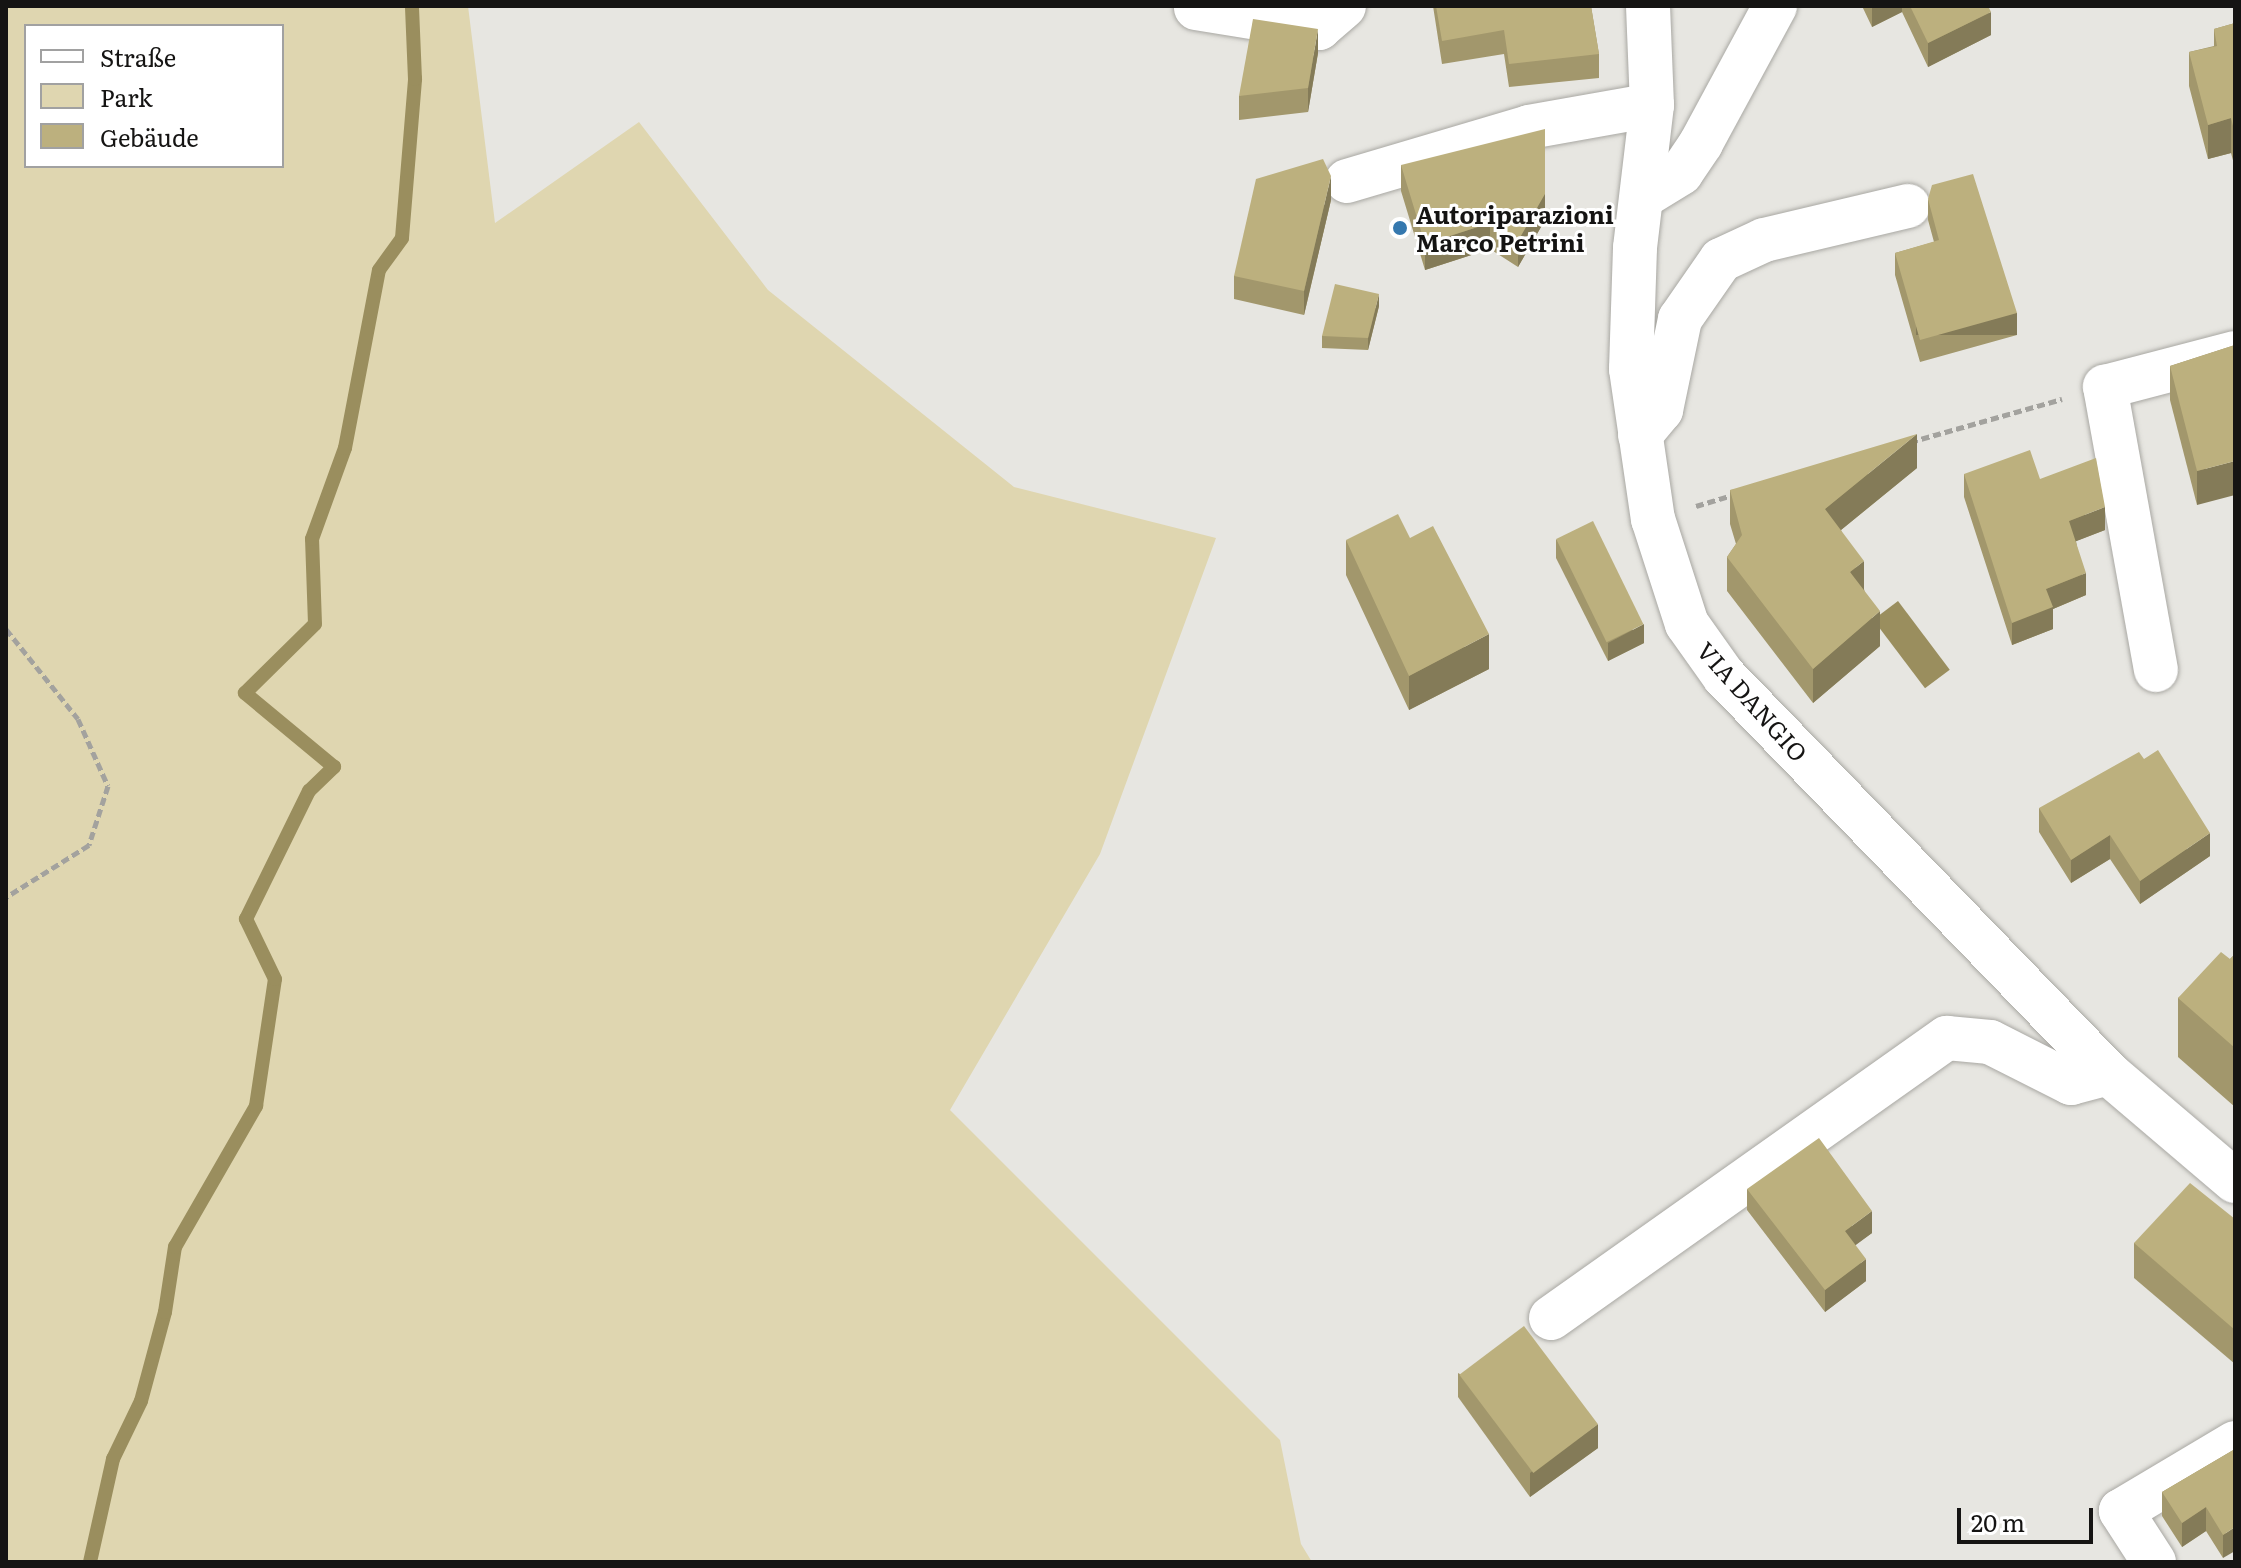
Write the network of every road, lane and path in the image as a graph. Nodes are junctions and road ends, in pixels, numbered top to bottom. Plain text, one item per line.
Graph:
1 (1344, 6) edge
2 (1648, 6) edge
3 (1775, 6) edge
4 (1196, 8) edge
5 (1652, 105) junction
6 (1347, 181) dead end
7 (1642, 197) junction
8 (1908, 206) dead end
9 (2235, 353) edge
10 (2105, 387) junction
11 (1640, 435) junction
12 (1897, 446) edge
13 (1745, 492) edge
14 (1653, 519) junction
15 (6, 629) edge
16 (2156, 670) dead end
17 (6, 897) edge
18 (2108, 1073) junction
19 (2235, 1181) edge
20 (1551, 1318) dead end
21 (2235, 1443) edge
22 (2154, 1562) edge

1 - 4 street
2 - 5 street, VIA DANGIO
3 - 7 street
5 - 6 street
5 - 7 street, VIA DANGIO
7 - 11 street, VIA DANGIO
8 - 11 street
9 - 10 street
10 - 12 path
10 - 16 street
11 - 14 street, VIA DANGIO
13 - 14 path
14 - 18 street, VIA DANGIO
15 - 17 path
18 - 19 street, VIA DANGIO
18 - 20 street
21 - 22 street

